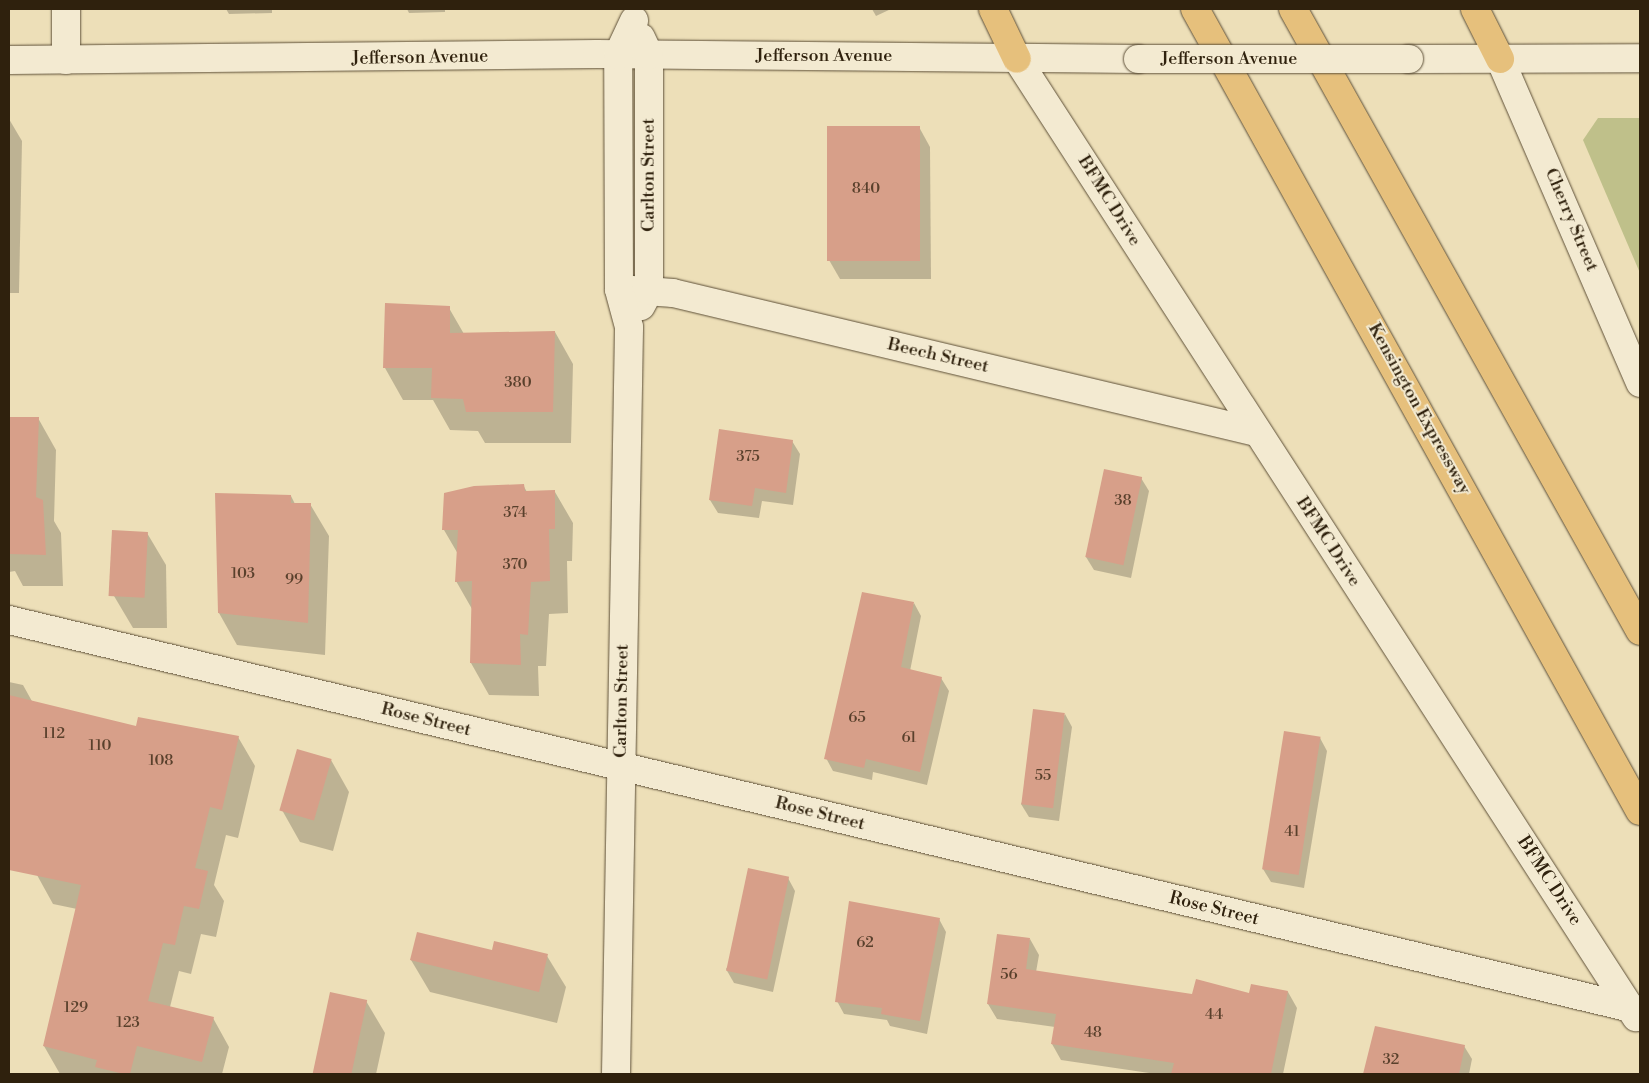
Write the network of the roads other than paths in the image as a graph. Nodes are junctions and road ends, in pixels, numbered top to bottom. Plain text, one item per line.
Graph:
1 (66, 9) edge
2 (993, 9) edge
3 (1195, 9) edge
4 (1293, 9) edge
5 (1475, 9) edge
6 (634, 15) edge
7 (618, 55) junction
8 (649, 55) junction
9 (1017, 58) junction
10 (1500, 58) junction
11 (1640, 58) edge
12 (9, 60) edge
13 (66, 60) junction
14 (619, 289) junction
15 (649, 291) junction
16 (629, 327) junction
17 (1640, 383) edge
18 (1256, 432) junction
19 (9, 620) edge
20 (1640, 631) edge
21 (621, 768) junction
22 (1640, 811) edge
23 (1636, 1016) edge
24 (616, 1074) edge

1 - 13 street
2 - 9 highway
3 - 22 highway, Kensington Expressway
4 - 20 highway
5 - 10 highway
6 - 7 street, Carlton Street
6 - 8 street, Carlton Street
7 - 8 street, Jefferson Avenue
7 - 13 street, Jefferson Avenue
7 - 14 street, Carlton Street
8 - 9 street, Jefferson Avenue
8 - 15 street, Carlton Street
9 - 10 street, Jefferson Avenue, bridge
9 - 18 street, BFMC Drive
10 - 11 street, Jefferson Avenue
10 - 17 street, Cherry Street
12 - 13 street, Jefferson Avenue
14 - 15 street, Beech Street
14 - 16 street, Carlton Street
15 - 16 street, Carlton Street
15 - 18 street, Beech Street
16 - 21 street, Carlton Street
18 - 23 street, BFMC Drive
19 - 21 street, Rose Street
21 - 23 street, Rose Street
21 - 24 street, Carlton Street

